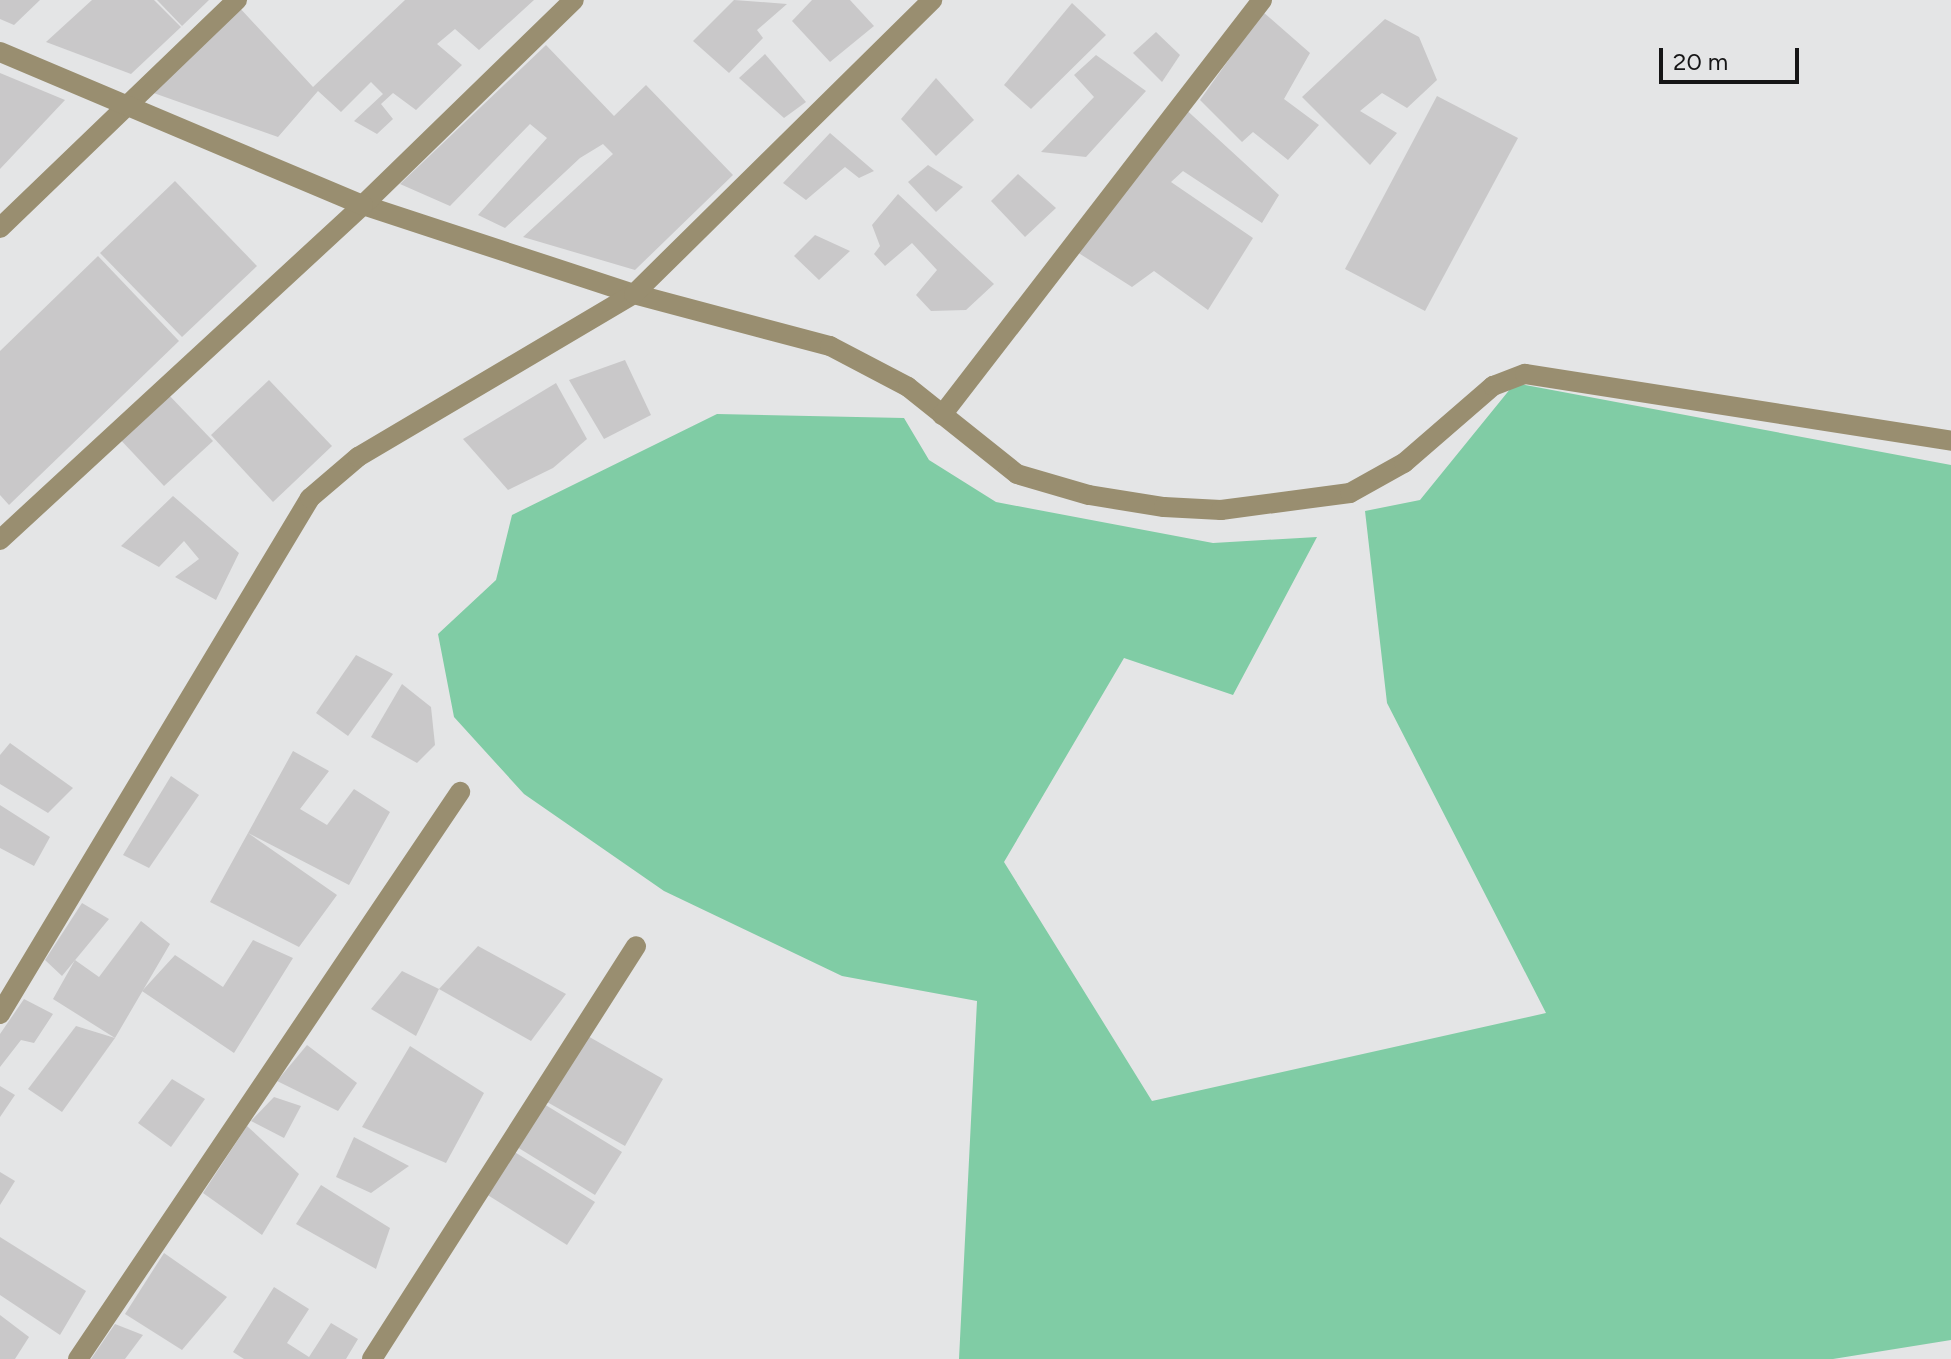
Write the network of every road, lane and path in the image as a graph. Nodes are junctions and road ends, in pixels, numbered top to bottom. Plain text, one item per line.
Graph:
1 (237, 0) edge
2 (574, 0) edge
3 (932, 0) edge
4 (1262, 0) edge
5 (0, 52) edge
6 (128, 105) junction
7 (363, 205) junction
8 (0, 228) edge
9 (634, 294) junction
10 (942, 415) junction
11 (1951, 441) edge
12 (0, 540) edge
13 (460, 792) dead end
14 (636, 946) dead end
15 (0, 1014) edge
16 (78, 1359) edge
17 (372, 1359) edge

1 - 6 street
2 - 7 street
3 - 9 street
4 - 10 street
5 - 6 street
6 - 7 street
6 - 8 street
7 - 9 street
7 - 12 street
9 - 10 street
9 - 15 street
10 - 11 street
13 - 16 street
14 - 17 street

